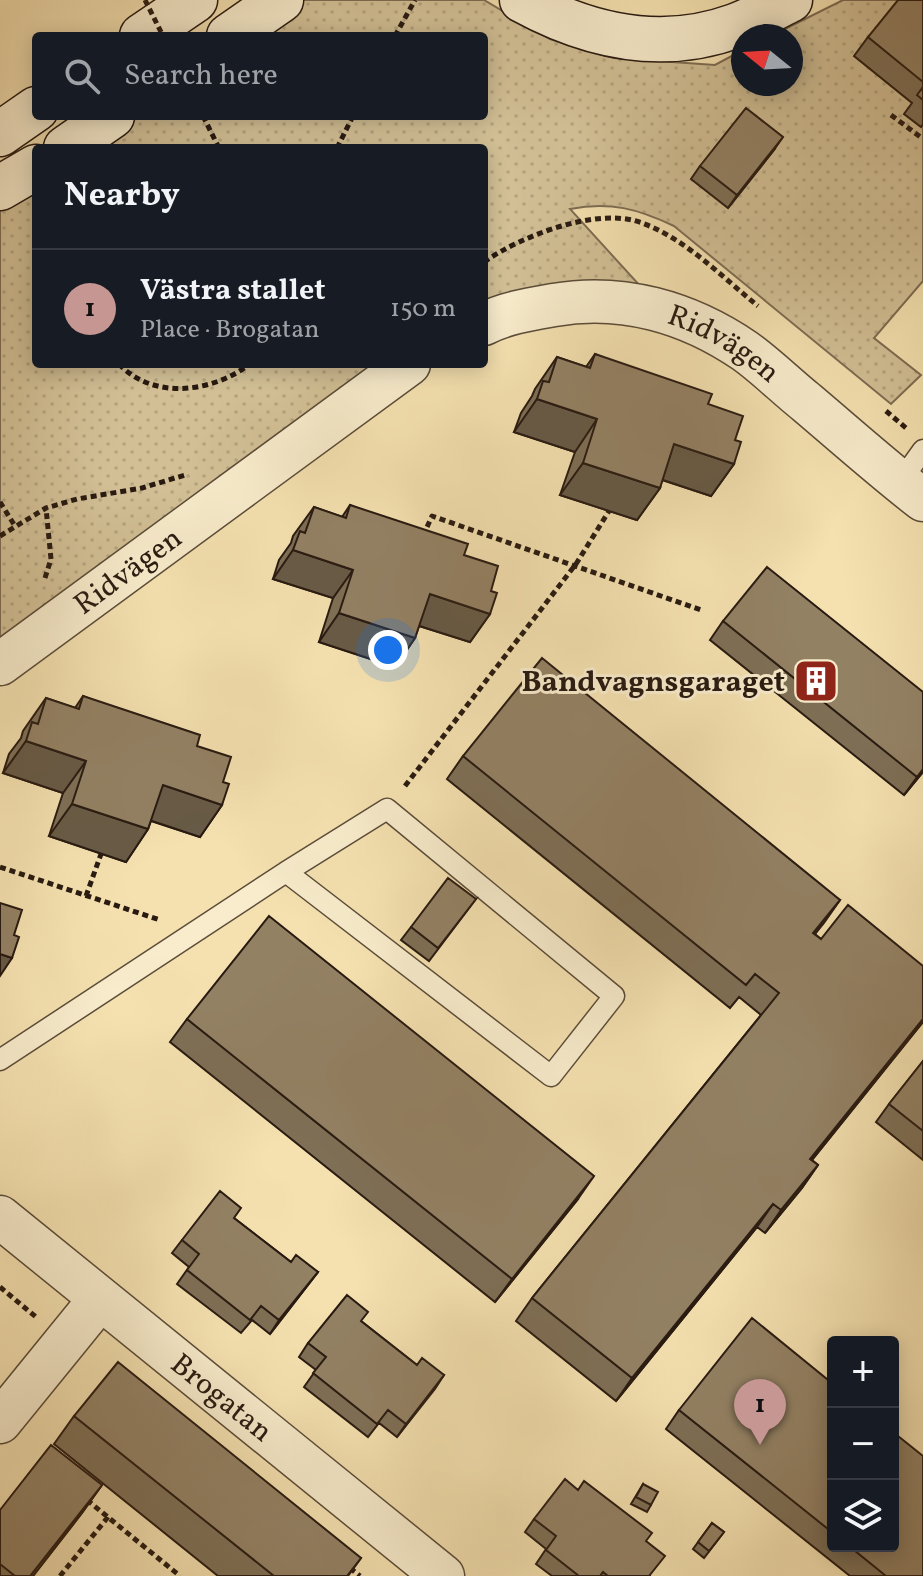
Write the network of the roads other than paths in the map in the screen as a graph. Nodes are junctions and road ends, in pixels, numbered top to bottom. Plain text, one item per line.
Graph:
1 (195, 0) edge
2 (281, 0) edge
3 (522, 0) edge
4 (790, 0) edge
5 (148, 32) edge
6 (235, 32) edge
7 (32, 112) edge
8 (106, 120) edge
9 (0, 134) edge
10 (72, 144) edge
11 (32, 169) edge
12 (0, 188) edge
13 (488, 322) edge
14 (404, 368) edge
15 (915, 477) edge
16 (0, 664) edge
17 (286, 872) junction
18 (0, 1060) edge
19 (0, 1217) edge
20 (100, 1299) junction
21 (0, 1422) edge
22 (443, 1576) edge

1 - 5 main road
2 - 6 main road
3 - 4 main road
7 - 9 main road
8 - 10 main road
11 - 12 main road
13 - 15 street, Ridvägen
14 - 16 street, Ridvägen
17 - 17 lane
17 - 18 lane
19 - 20 street, Brogatan
20 - 21 street
20 - 22 street, Brogatan

